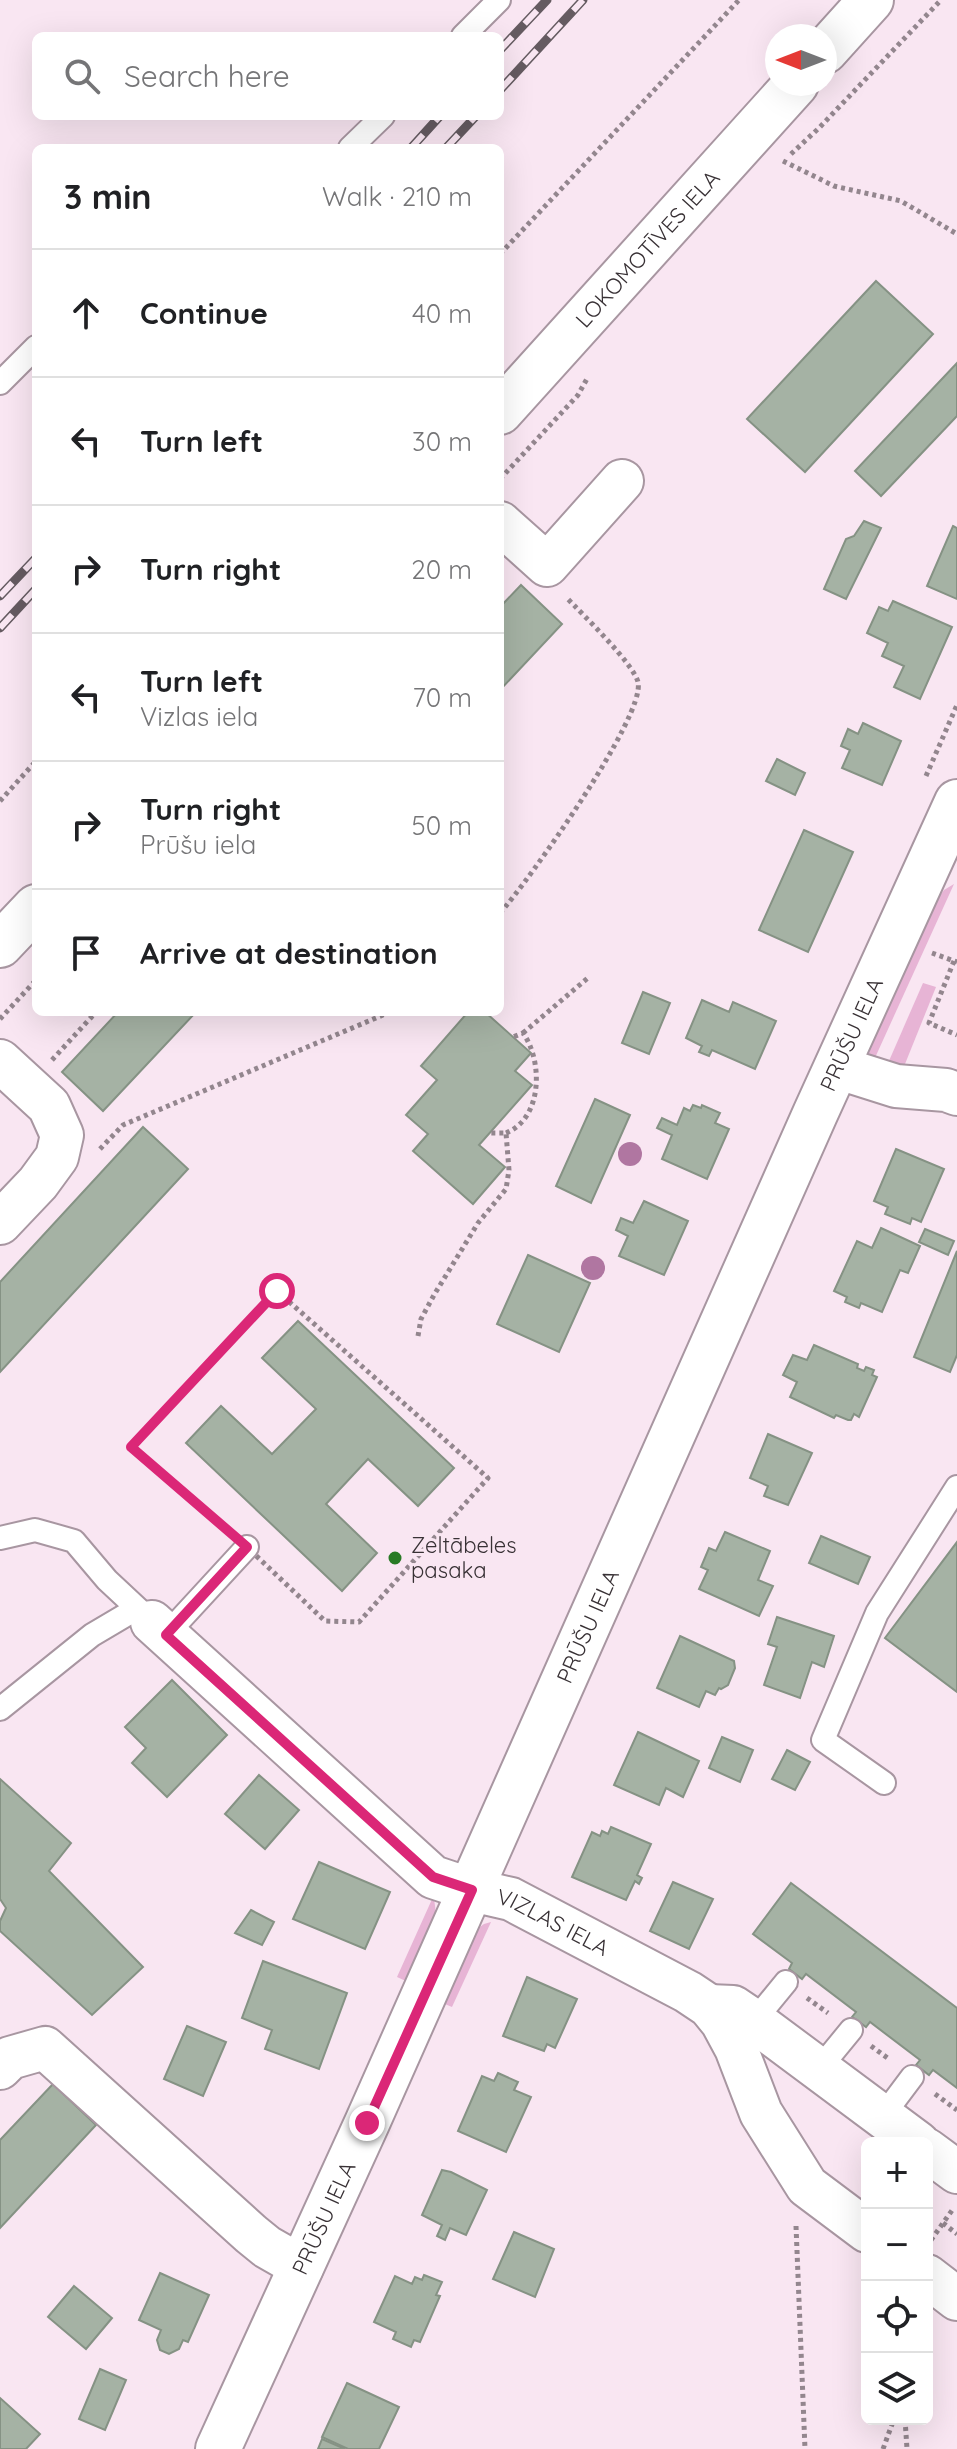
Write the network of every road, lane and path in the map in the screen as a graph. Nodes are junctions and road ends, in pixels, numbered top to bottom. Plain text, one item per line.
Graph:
1 (499, 0) edge
2 (739, 0) edge
3 (871, 0) edge
4 (467, 32) edge
5 (837, 38) edge
6 (785, 96) edge
7 (379, 120) edge
8 (354, 144) edge
9 (783, 161) dead end
10 (957, 234) edge
11 (504, 250) edge
12 (32, 351) edge
13 (0, 383) edge
14 (504, 408) edge
15 (622, 481) dead end
16 (504, 527) edge
17 (562, 593) dead end
18 (32, 765) edge
19 (0, 801) edge
20 (957, 802) edge
21 (948, 847) edge
22 (504, 908) edge
23 (32, 911) edge
24 (0, 945) edge
25 (931, 953) dead end
26 (955, 962) edge
27 (589, 977) dead end
28 (32, 984) edge
29 (91, 1016) edge
30 (381, 1016) edge
31 (0, 1019) edge
32 (523, 1033) junction
33 (957, 1035) edge
34 (513, 1037) dead end
35 (836, 1067) junction
36 (13, 1074) edge
37 (957, 1094) edge
38 (490, 1133) dead end
39 (506, 1133) junction
40 (94, 1155) dead end
41 (0, 1223) edge
42 (418, 1336) dead end
43 (957, 1487) edge
44 (0, 1538) edge
45 (247, 1547) junction
46 (151, 1622) junction
47 (0, 1709) edge
48 (884, 1783) dead end
49 (472, 1890) junction
50 (786, 1982) dead end
51 (709, 2006) junction
52 (754, 2021) junction
53 (851, 2030) dead end
54 (0, 2068) edge
55 (819, 2069) junction
56 (912, 2077) dead end
57 (882, 2117) junction
58 (943, 2163) edge
59 (794, 2167) junction
60 (943, 2223) junction
61 (861, 2226) edge
62 (957, 2234) edge
63 (933, 2237) edge
64 (302, 2267) junction
65 (933, 2281) edge
66 (957, 2299) edge
67 (892, 2425) edge
68 (905, 2425) edge
69 (218, 2449) edge
70 (805, 2449) edge
71 (883, 2449) edge
72 (907, 2449) edge

1 - 4 lane
2 - 11 path
3 - 5 street
6 - 14 street, LOKOMOTĪVES IELA
7 - 8 lane
9 - 10 path
12 - 13 lane
15 - 16 street
17 - 22 path
18 - 19 path
20 - 21 street, PRŪŠU IELA
21 - 35 street, PRŪŠU IELA
23 - 24 street
25 - 26 path
26 - 33 path
27 - 32 path
28 - 31 path
29 - 36 path
30 - 40 path
32 - 34 path
32 - 39 path
35 - 37 street
35 - 49 street, PRŪŠU IELA
36 - 41 street
38 - 39 path
39 - 42 path
43 - 48 lane
44 - 46 lane
45 - 45 path
45 - 46 lane
46 - 47 lane
46 - 49 street, VIZLAS IELA
49 - 51 street, VIZLAS IELA
49 - 64 street, PRŪŠU IELA
50 - 52 lane
51 - 52 street
51 - 59 street, VIZLAS IELA
52 - 55 street
53 - 55 lane
54 - 64 street
55 - 57 street
56 - 57 lane
57 - 58 street
58 - 60 path
59 - 61 street, VIZLAS IELA
59 - 70 path
60 - 62 path
60 - 63 path
64 - 69 street, PRŪŠU IELA
65 - 66 street
67 - 71 path
68 - 72 path

